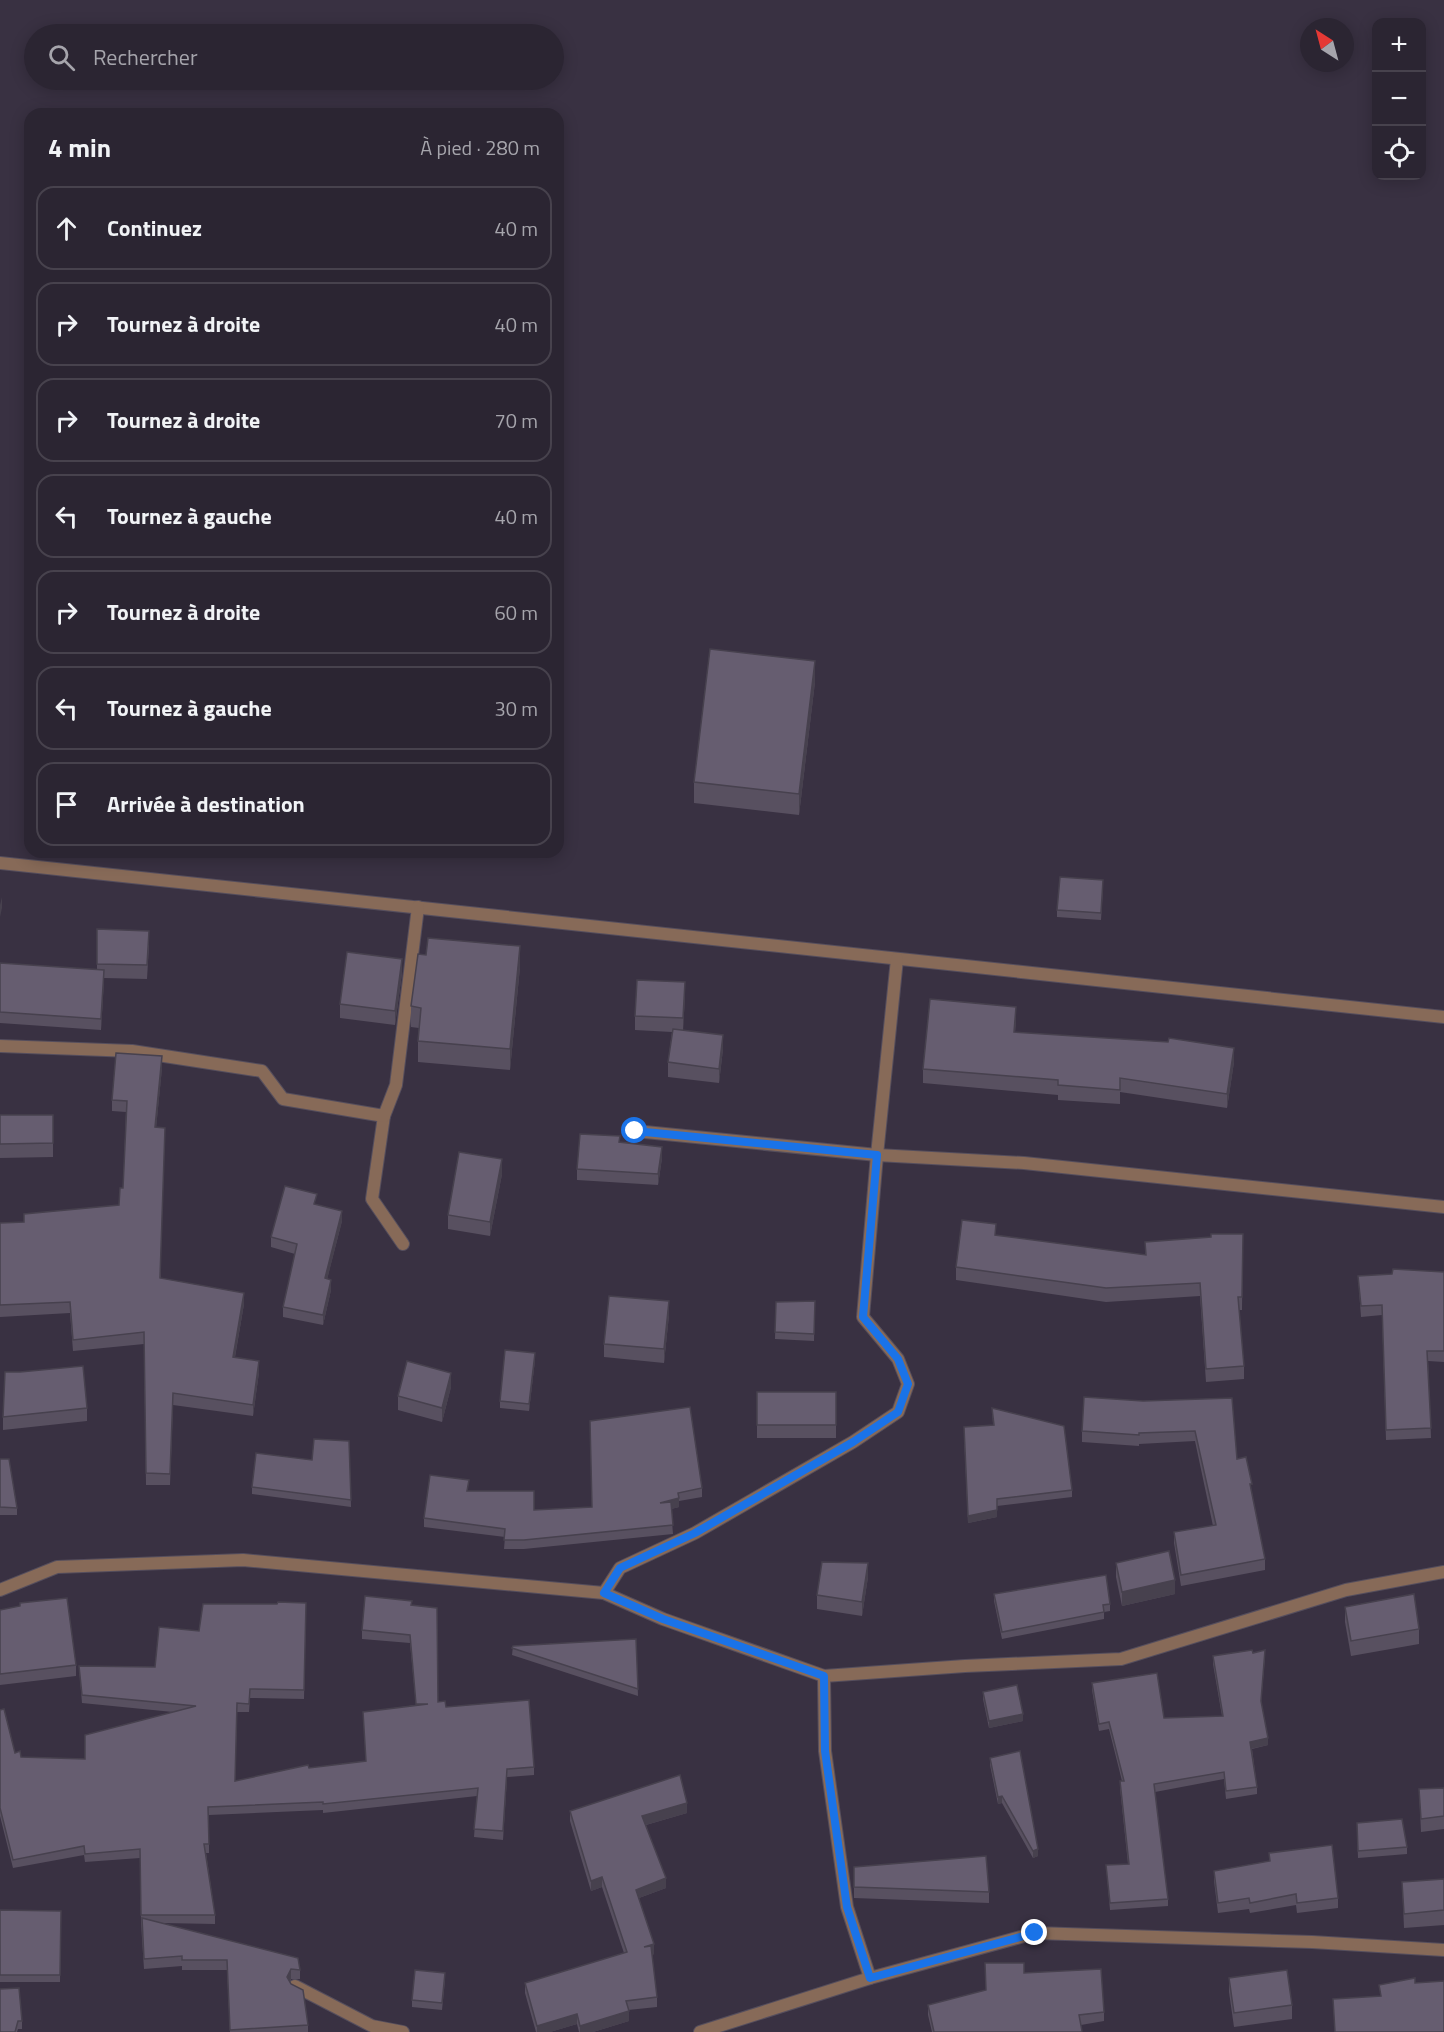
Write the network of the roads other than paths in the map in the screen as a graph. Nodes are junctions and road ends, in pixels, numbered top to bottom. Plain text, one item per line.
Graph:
1 (0, 862) edge
2 (418, 907) junction
3 (897, 959) junction
4 (1444, 1017) edge
5 (0, 1046) edge
6 (384, 1116) junction
7 (635, 1131) dead end
8 (877, 1155) junction
9 (1444, 1207) edge
10 (403, 1244) dead end
11 (1444, 1572) edge
12 (0, 1590) edge
13 (604, 1593) junction
14 (824, 1676) junction
15 (1444, 1950) edge
16 (870, 1978) junction
17 (295, 1986) edge
18 (403, 2032) edge
19 (700, 2032) edge

1 - 2 street
2 - 3 street
2 - 6 street
3 - 4 street
3 - 8 street
5 - 6 street
6 - 10 street
7 - 8 street
8 - 9 street
8 - 13 street
11 - 14 street
12 - 13 street
13 - 14 street
14 - 16 street
15 - 16 street
16 - 19 street
17 - 18 street

